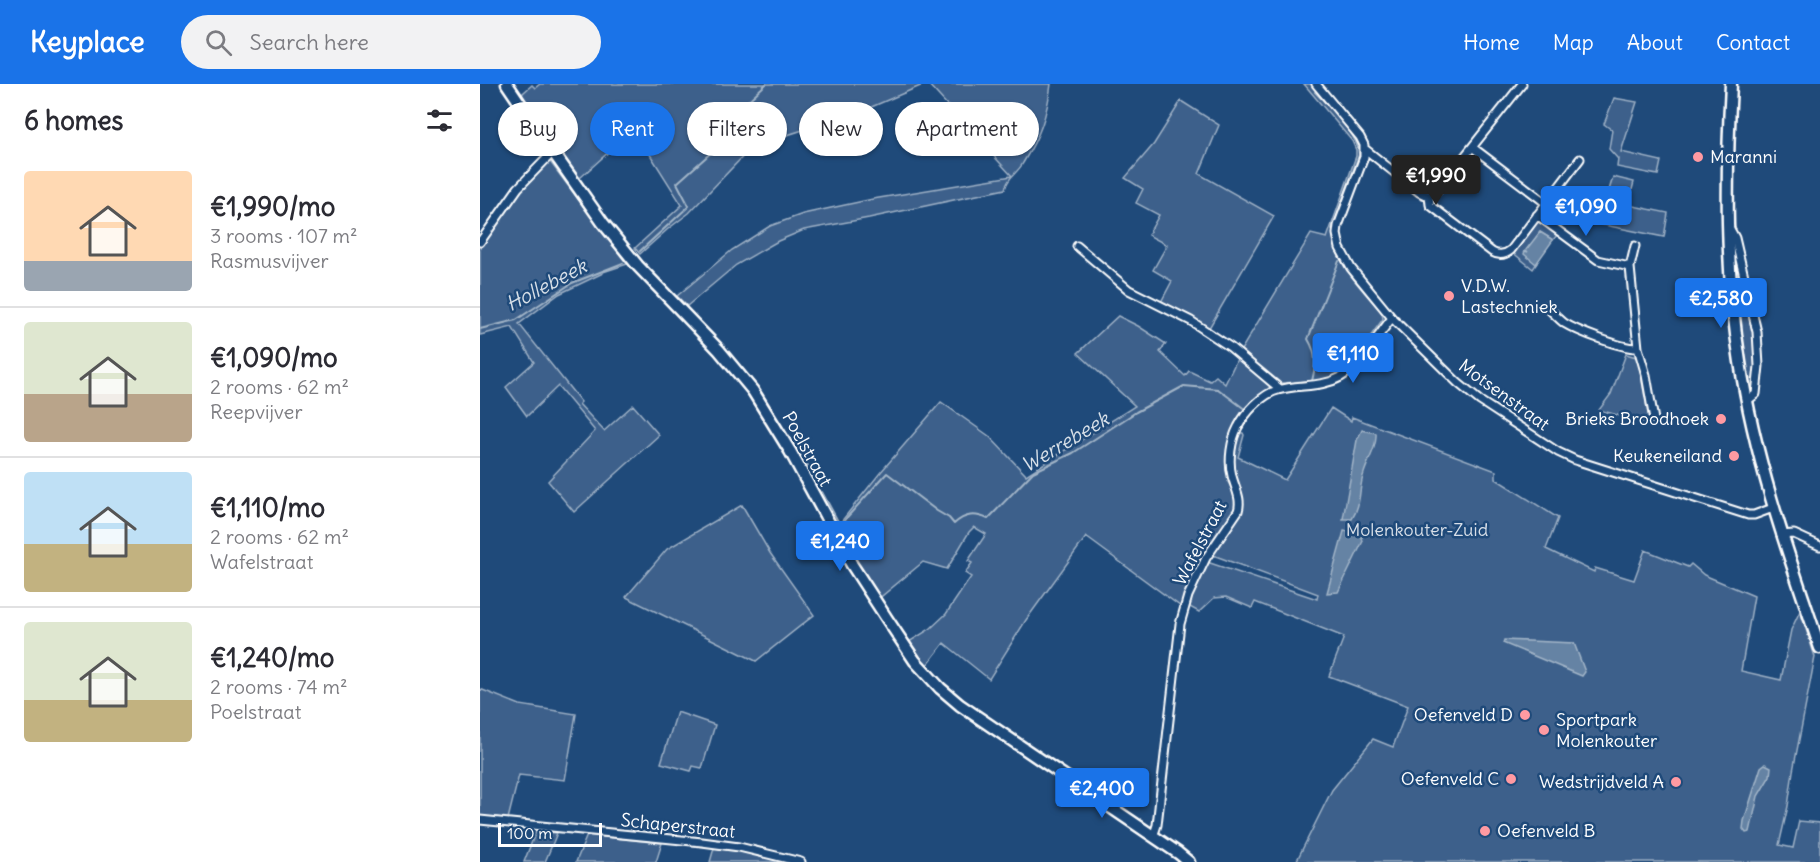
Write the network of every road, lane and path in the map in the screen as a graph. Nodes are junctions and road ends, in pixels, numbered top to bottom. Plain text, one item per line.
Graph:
1 (507, 84) edge
2 (1316, 84) edge
3 (1522, 84) edge
4 (1731, 84) edge
5 (519, 102) edge
6 (1472, 147) junction
7 (1365, 149) junction
8 (549, 156) edge
9 (556, 156) edge
10 (1580, 159) dead end
11 (1429, 195) junction
12 (1546, 203) junction
13 (1537, 215) junction
14 (1727, 226) junction
15 (480, 242) edge
16 (1077, 246) dead end
17 (1635, 246) dead end
18 (1630, 267) junction
19 (1546, 306) dead end
20 (1392, 318) junction
21 (1638, 348) junction
22 (1280, 389) junction
23 (1747, 401) junction
24 (1654, 420) dead end
25 (1773, 508) junction
26 (1781, 535) junction
27 (1820, 546) edge
28 (1820, 648) edge
29 (480, 820) edge
30 (1153, 837) junction
31 (801, 862) edge
32 (1189, 862) edge

1 - 5 street, Poelstraat
2 - 7 street
3 - 6 street
4 - 14 street
6 - 11 street
6 - 12 street
7 - 11 street
7 - 20 street, Motsenstraat
8 - 15 street
9 - 30 street, Poelstraat
10 - 12 street
11 - 13 street
12 - 13 street
13 - 18 street
14 - 23 street
14 - 23 street
16 - 22 street
17 - 18 street
18 - 21 street
19 - 21 street
20 - 22 street, Wafelstraat
20 - 25 street, Motsenstraat
21 - 24 street
22 - 30 street, Wafelstraat
23 - 25 street
25 - 26 street
26 - 27 street
26 - 28 street
29 - 31 street, Schaperstraat
30 - 32 street, Poelstraat

